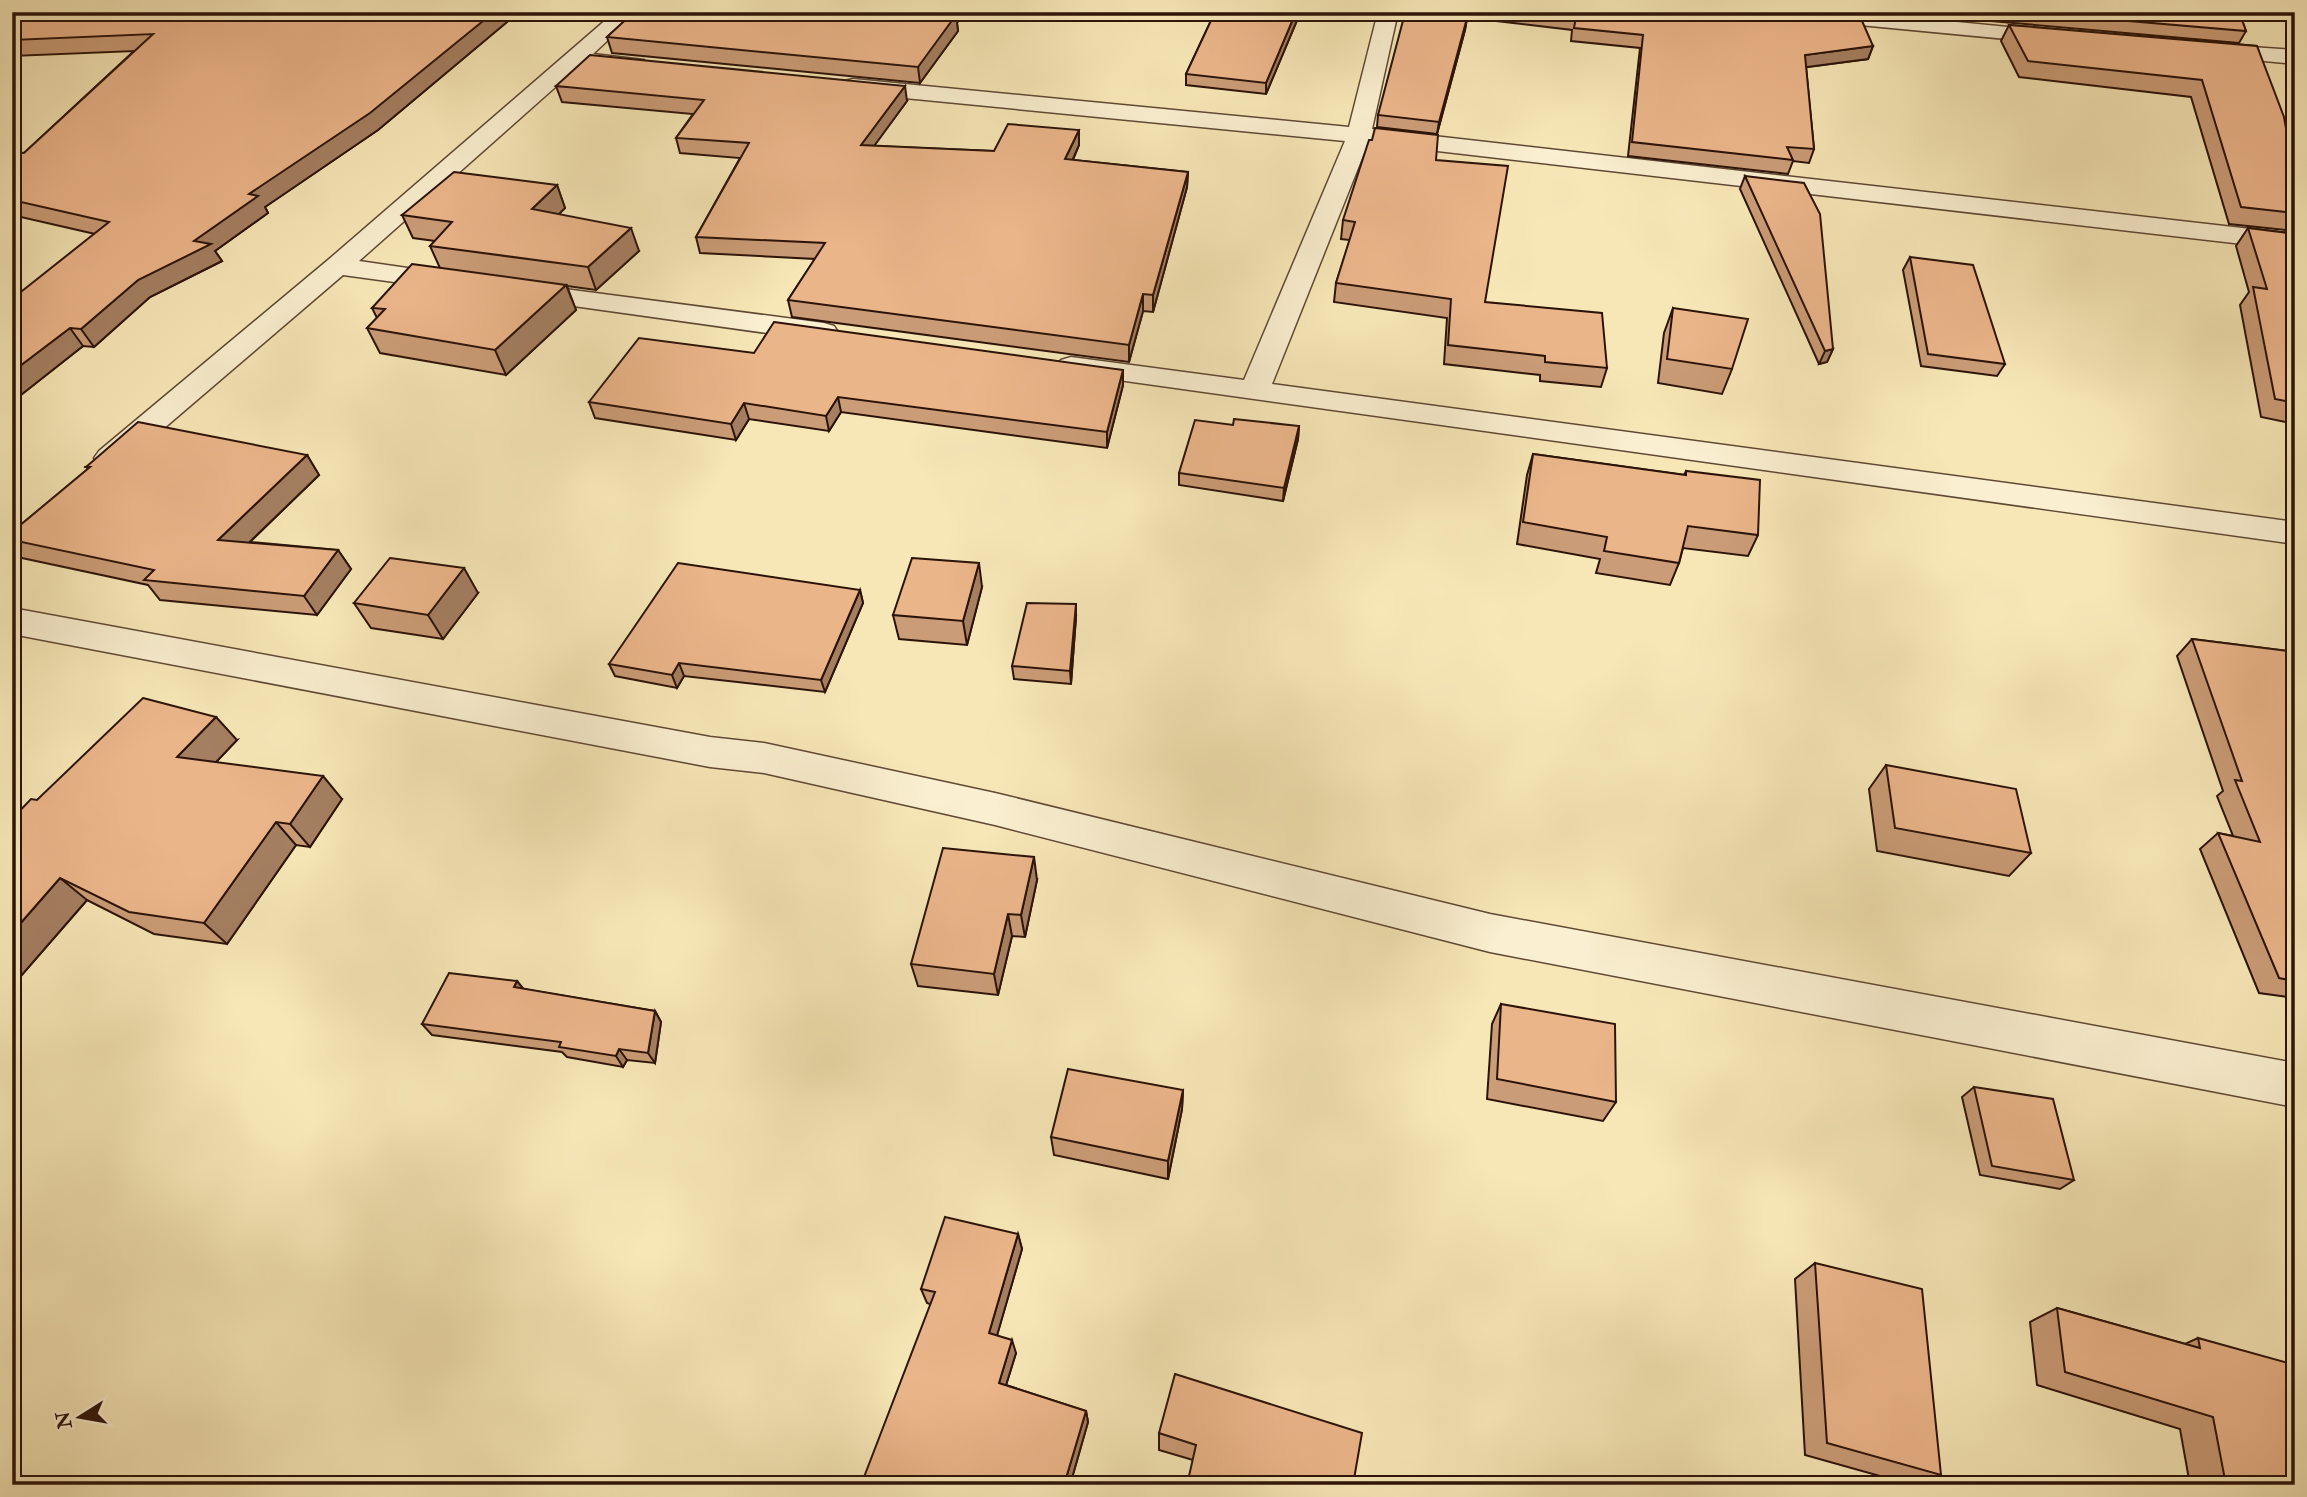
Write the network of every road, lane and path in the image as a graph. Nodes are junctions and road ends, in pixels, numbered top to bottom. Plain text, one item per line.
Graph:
1 (628, 12) edge
2 (1388, 12) edge
3 (1786, 12) edge
4 (2070, 22) edge
5 (2185, 48) edge
6 (2295, 57) edge
7 (573, 59) junction
8 (656, 67) edge
9 (835, 84) edge
10 (1359, 135) junction
11 (2295, 242) edge
12 (337, 267) junction
13 (857, 337) edge
14 (1049, 363) edge
15 (1254, 391) junction
16 (86, 479) edge
17 (2295, 533) edge
18 (12, 621) edge
19 (2295, 1085) edge

1 - 7 street
2 - 10 street
3 - 4 street
5 - 6 street
7 - 8 street
7 - 12 street
9 - 10 street
10 - 11 street
10 - 15 street
12 - 13 street
12 - 16 street
14 - 15 street
15 - 17 street
18 - 19 street

